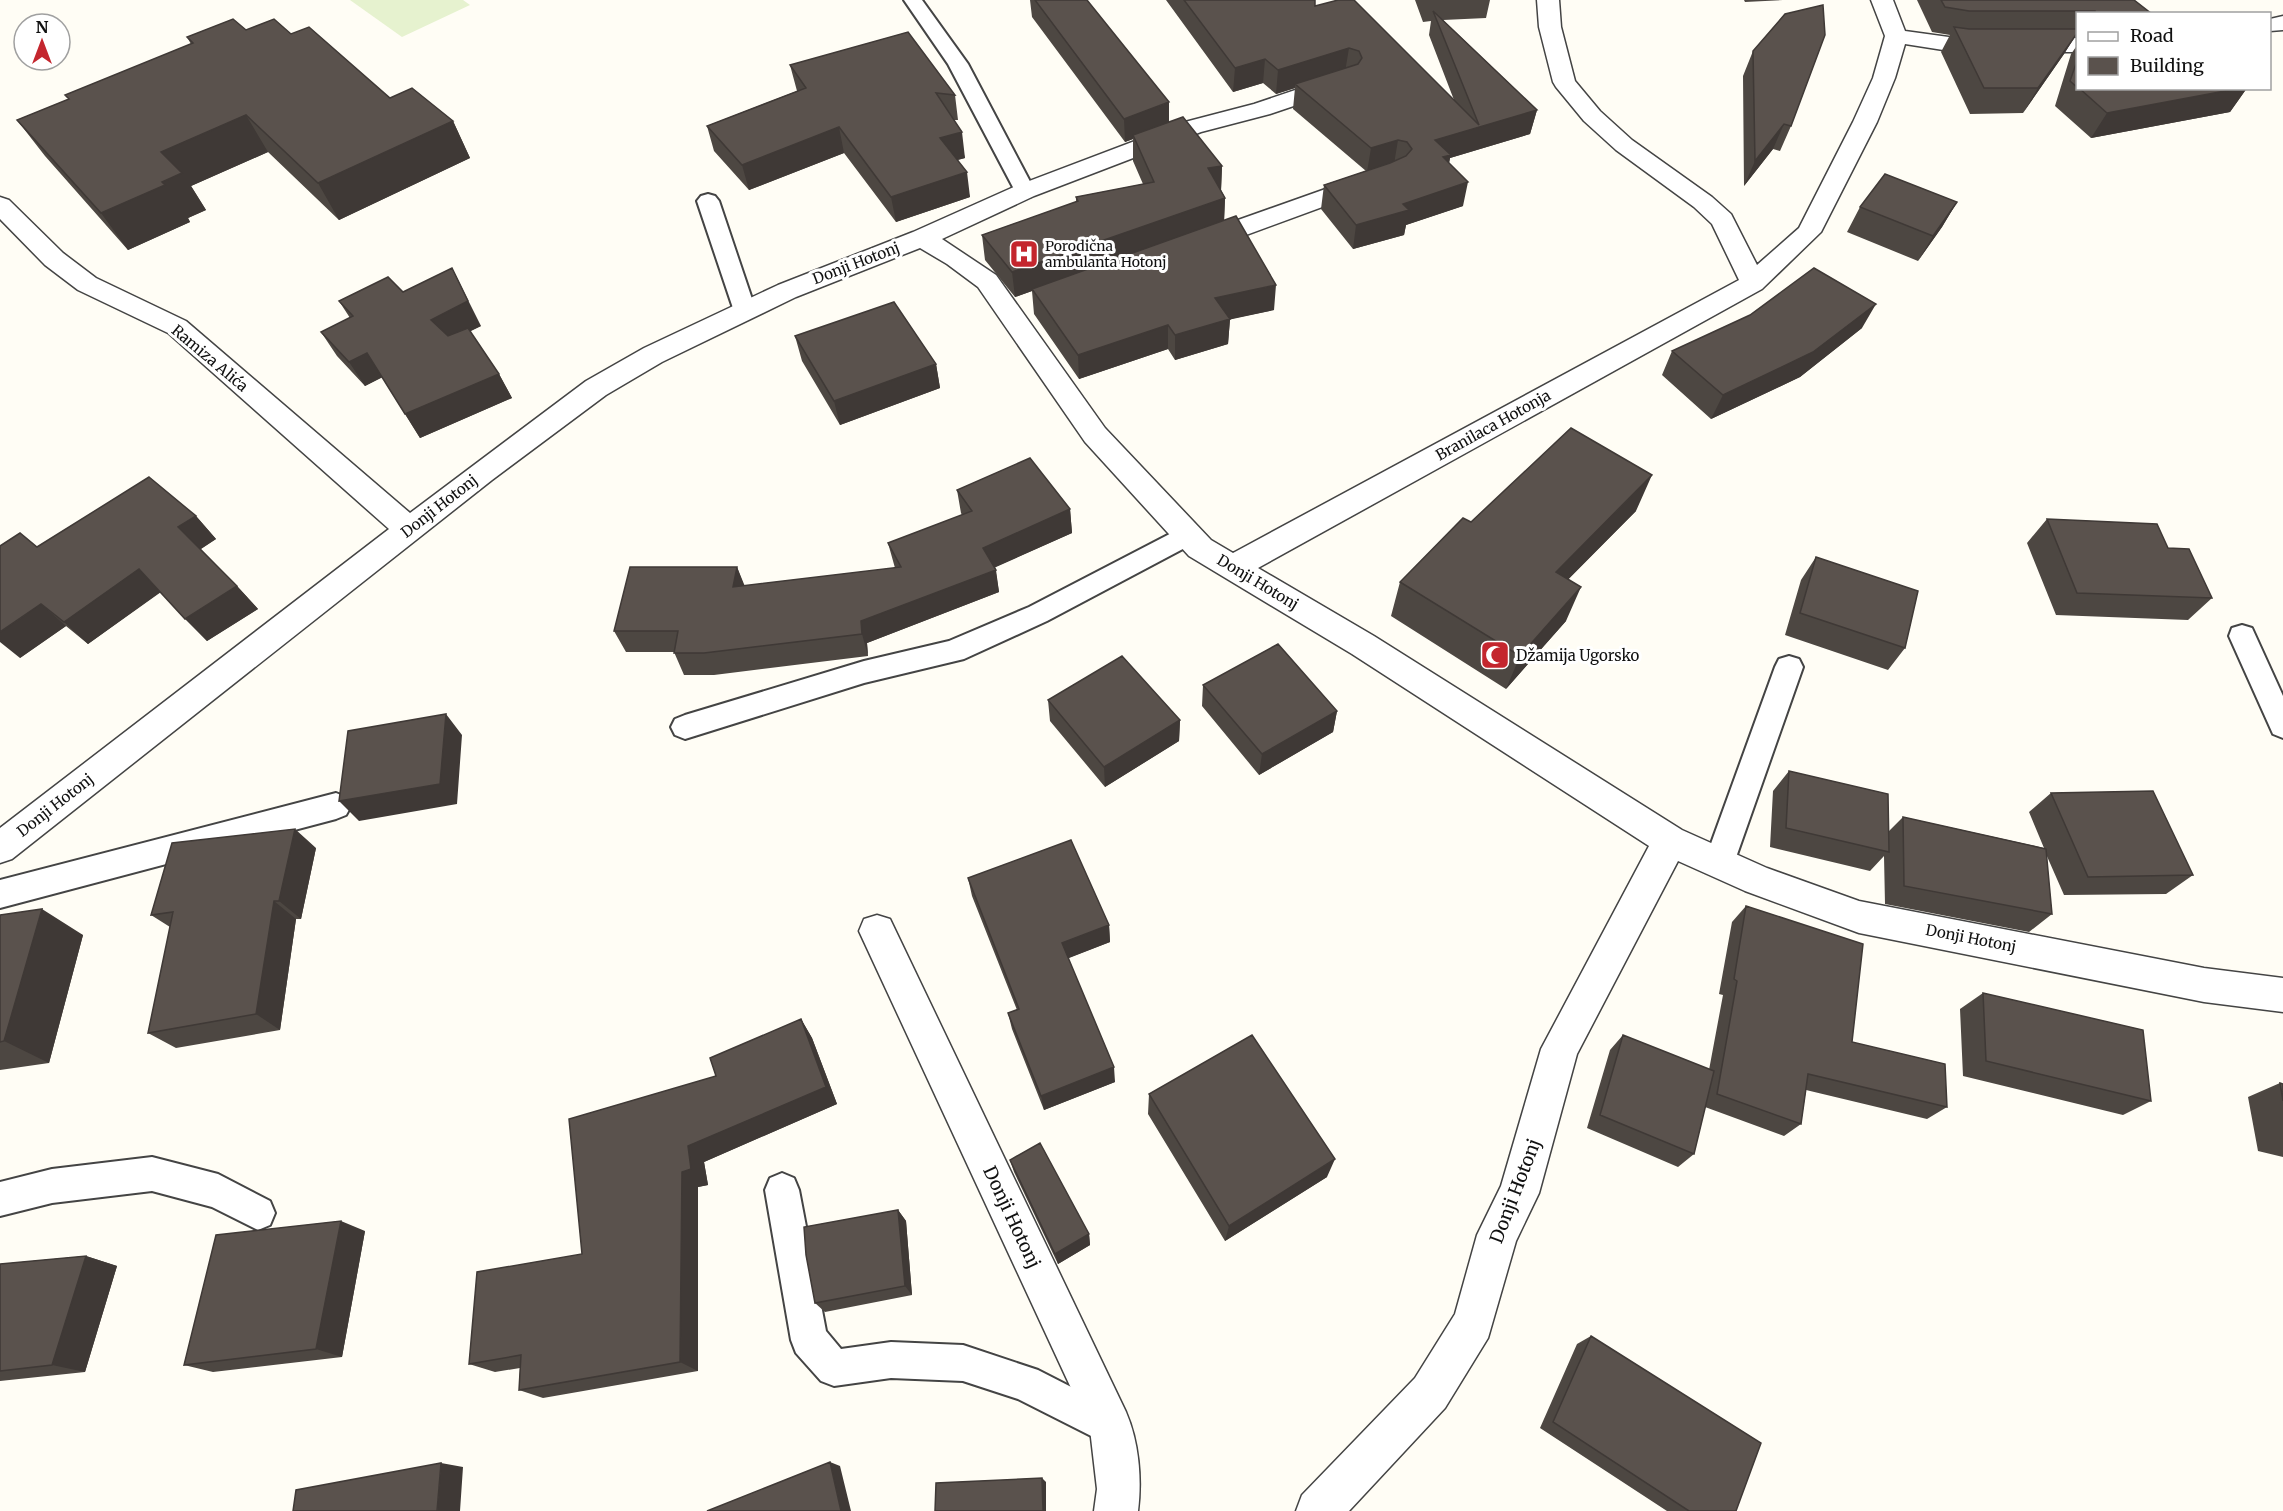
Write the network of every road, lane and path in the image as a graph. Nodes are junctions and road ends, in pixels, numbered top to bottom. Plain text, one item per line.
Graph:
1 (914, 0) edge
2 (1548, 0) edge
3 (1882, 0) edge
4 (1896, 36) junction
5 (2076, 45) edge
6 (1346, 81) edge
7 (1383, 177) edge
8 (1025, 191) junction
9 (708, 201) dead end
10 (0, 205) edge
11 (922, 238) junction
12 (1173, 252) edge
13 (1753, 283) junction
14 (745, 311) junction
15 (409, 529) junction
16 (1188, 535) junction
17 (1232, 568) junction
18 (2242, 636) dead end
19 (1789, 667) dead end
20 (2283, 726) edge
21 (684, 727) dead end
22 (336, 806) dead end
23 (1670, 841) junction
24 (0, 848) edge
25 (1719, 863) junction
26 (0, 894) edge
27 (877, 931) dead end
28 (2283, 995) edge
29 (782, 1190) dead end
30 (0, 1200) edge
31 (258, 1213) dead end
32 (1111, 1426) junction
33 (1116, 1511) edge
34 (1318, 1511) edge

1 - 8 lane
2 - 13 street
3 - 4 street
4 - 5 street
4 - 13 street, Branilaca Hotonja
6 - 8 street, Donji Hotonj
7 - 12 street
8 - 11 street, Donji Hotonj
9 - 14 lane
10 - 15 street, Ramiza Alića
11 - 14 street, Donji Hotonj
11 - 16 street, Donji Hotonj
13 - 17 street, Branilaca Hotonja
14 - 15 street, Donji Hotonj
15 - 24 street, Donji Hotonj
16 - 17 street, Donji Hotonj
16 - 21 lane
17 - 23 street, Donji Hotonj
18 - 20 lane
19 - 25 lane
22 - 26 lane
23 - 25 street, Donji Hotonj
23 - 34 street, Donji Hotonj
25 - 28 street, Donji Hotonj
27 - 32 street, Donji Hotonj
29 - 32 lane
30 - 31 lane
32 - 33 street, Donji Hotonj

